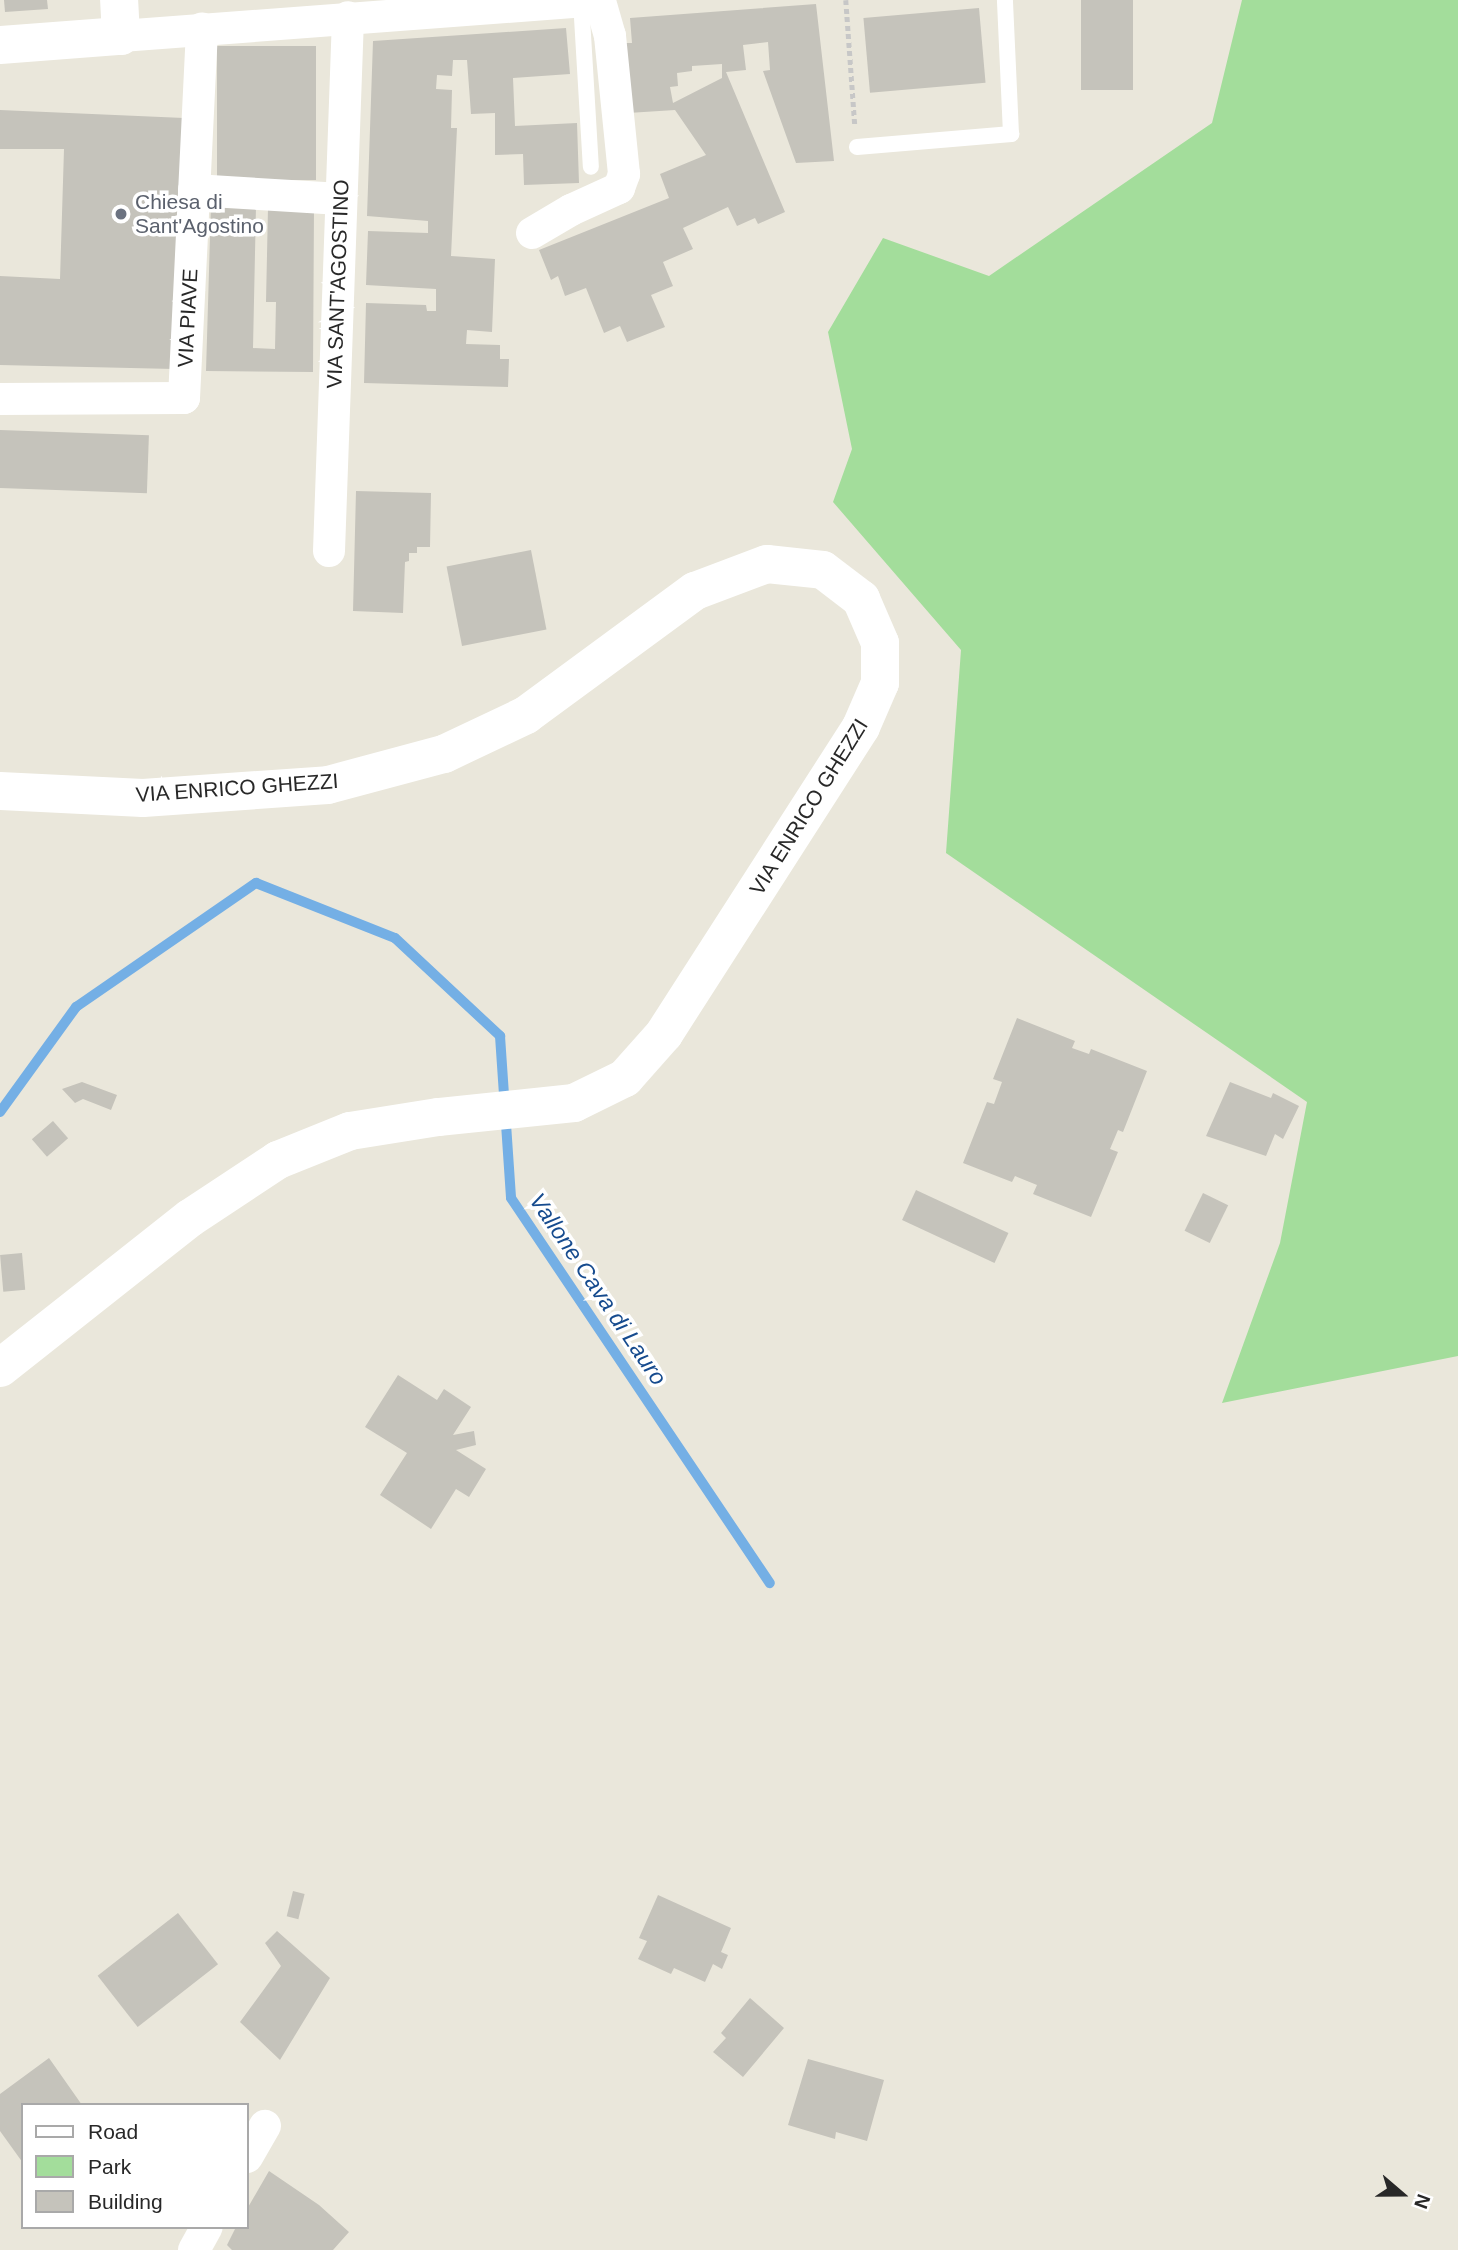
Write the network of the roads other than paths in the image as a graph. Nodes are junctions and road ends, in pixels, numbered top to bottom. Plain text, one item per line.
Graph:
1 (593, 0) edge
2 (1005, 0) edge
3 (348, 17) junction
4 (120, 18) edge
5 (202, 28) junction
6 (0, 45) edge
7 (857, 147) road end
8 (591, 167) dead end
9 (194, 190) junction
10 (341, 198) junction
11 (532, 233) dead end
12 (0, 399) edge
13 (329, 551) dead end
14 (0, 791) edge
15 (0, 1368) edge
16 (265, 2126) dead end
17 (248, 2155) edge
18 (205, 2229) edge
19 (194, 2250) edge

1 - 3 street
1 - 8 lane
1 - 11 street
2 - 7 lane
3 - 5 street
3 - 10 street, VIA SANT'AGOSTINO
4 - 5 street
4 - 6 street
5 - 9 street, VIA PIAVE
9 - 10 street
9 - 12 street, VIA PIAVE
10 - 13 street, VIA SANT'AGOSTINO
14 - 15 street, VIA ENRICO GHEZZI
16 - 17 street
18 - 19 street

